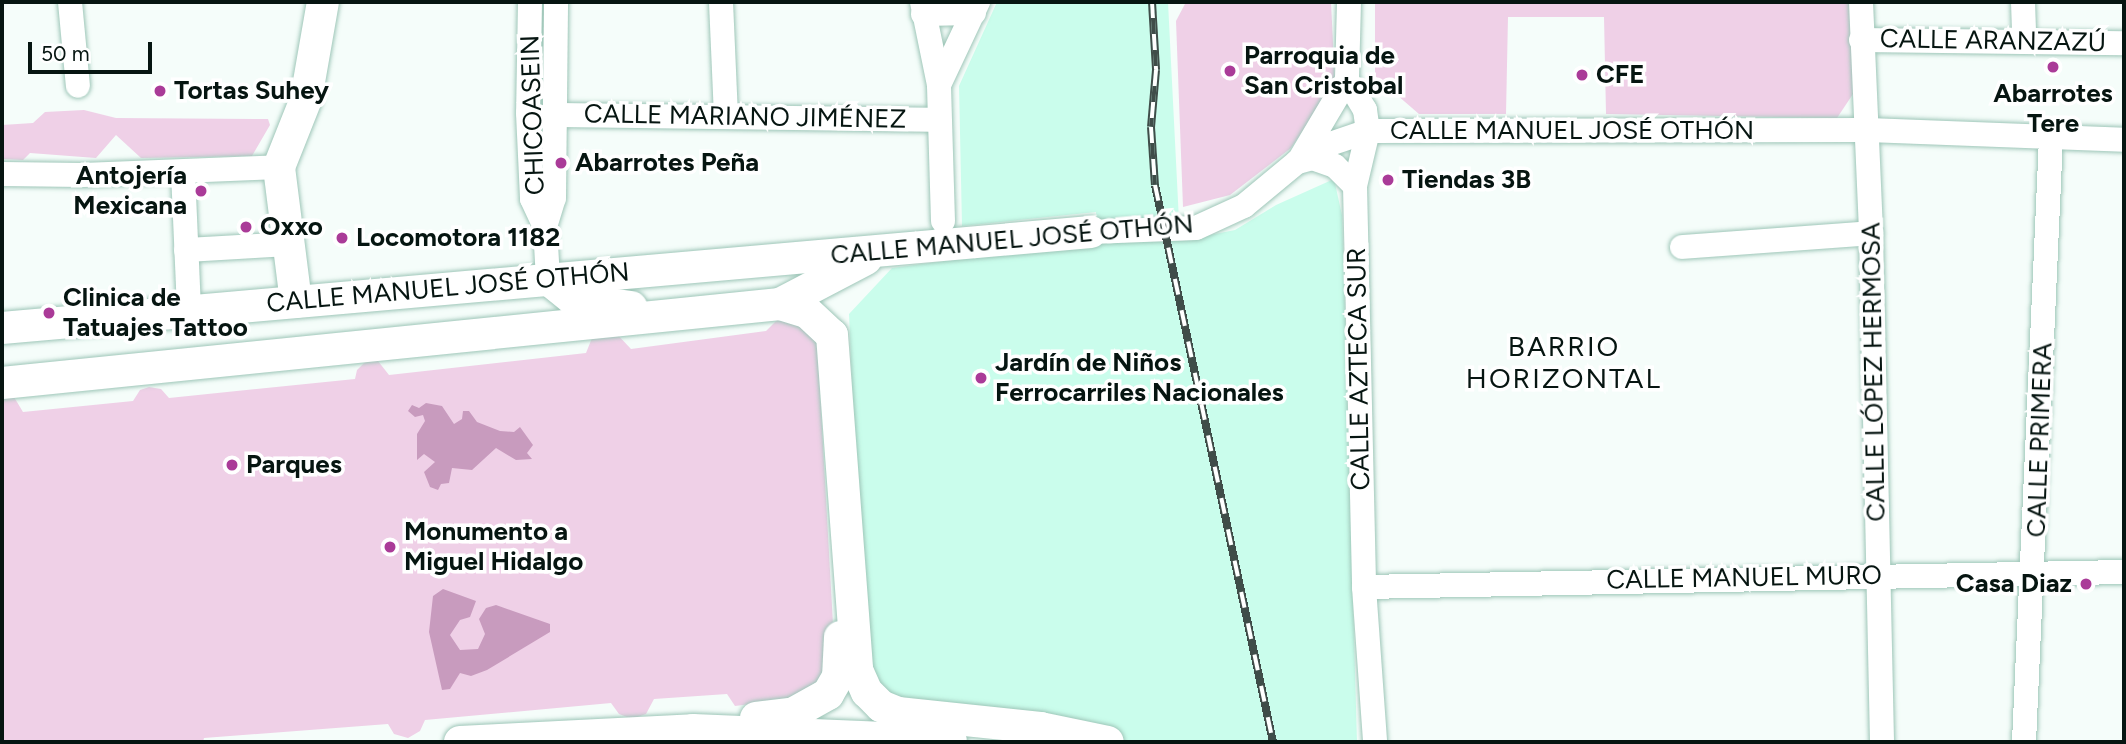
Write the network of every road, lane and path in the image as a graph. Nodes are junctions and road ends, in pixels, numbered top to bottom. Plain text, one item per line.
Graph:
1 (70, 2) edge
2 (323, 2) edge
3 (530, 2) edge
4 (556, 2) edge
5 (721, 2) edge
6 (1349, 2) edge
7 (1861, 2) edge
8 (2022, 2) edge
9 (976, 7) edge
10 (923, 8) edge
11 (1861, 40) junction
12 (2024, 40) junction
13 (2124, 43) edge
14 (1347, 80) junction
15 (939, 85) junction
16 (78, 86) dead end
17 (551, 115) junction
18 (726, 116) junction
19 (939, 120) junction
20 (1868, 130) junction
21 (1368, 131) junction
22 (2050, 137) junction
23 (2124, 140) edge
24 (1297, 162) junction
25 (279, 167) junction
26 (183, 172) junction
27 (2, 174) edge
28 (1355, 186) junction
29 (943, 222) dead end
30 (545, 227) junction
31 (1091, 232) joint
32 (1871, 233) junction
33 (289, 244) junction
34 (1682, 247) dead end
35 (897, 249) junction
36 (186, 250) junction
37 (548, 279) junction
38 (296, 302) junction
39 (780, 304) junction
40 (726, 310) junction
41 (189, 311) junction
42 (50, 324) junction
43 (2, 328) edge
44 (2, 340) edge
45 (2, 383) edge
46 (846, 530) junction
47 (2124, 572) edge
48 (2034, 573) junction
49 (1878, 575) junction
50 (1364, 587) junction
51 (679, 734) edge
52 (460, 742) edge
53 (747, 742) edge
54 (967, 742) edge
55 (1108, 742) edge
56 (1375, 742) edge
57 (1882, 742) edge
58 (2024, 742) edge

1 - 16 street
2 - 25 main road
3 - 30 street, CHICOASEIN
4 - 17 street, CHICOASEIN
5 - 18 street
6 - 14 street
7 - 11 street, CALLE LÓPEZ HERMOSA
8 - 12 street
9 - 10 street
9 - 15 street
10 - 15 street
11 - 12 street, CALLE ARANZAZÚ
11 - 20 street, CALLE LÓPEZ HERMOSA
12 - 13 street, CALLE ARANZAZÚ
14 - 21 street
14 - 24 street
15 - 19 street
17 - 18 street, CALLE MARIANO JIMÉNEZ
17 - 30 street, CHICOASEIN
18 - 19 street, CALLE MARIANO JIMÉNEZ
19 - 29 street
20 - 21 street, CALLE MANUEL JOSÉ OTHÓN
20 - 22 street, CALLE MANUEL JOSÉ OTHÓN
20 - 32 street, CALLE LÓPEZ HERMOSA
21 - 24 street, CALLE MANUEL JOSÉ OTHÓN
21 - 28 street, CALLE AZTECA SUR
22 - 23 street, CALLE MANUEL JOSÉ OTHÓN
22 - 48 street, CALLE PRIMERA
24 - 28 street
24 - 31 street, CALLE MANUEL JOSÉ OTHÓN
25 - 26 street
25 - 33 main road
26 - 27 street
26 - 36 street
28 - 50 street, CALLE AZTECA SUR
30 - 37 street, CHICOASEIN
31 - 35 main road, CALLE MANUEL JOSÉ OTHÓN
32 - 34 street
32 - 49 street, CALLE LÓPEZ HERMOSA
33 - 36 street
33 - 38 main road
35 - 37 main road, CALLE MANUEL JOSÉ OTHÓN
35 - 39 main road
36 - 41 street
37 - 38 main road, CALLE MANUEL JOSÉ OTHÓN
37 - 40 main road
38 - 41 main road, CALLE MANUEL JOSÉ OTHÓN
39 - 40 main road, CALLE MANUEL JOSÉ OTHÓN
39 - 46 main road
40 - 45 main road, CALLE MANUEL JOSÉ OTHÓN
41 - 42 main road, CALLE MANUEL JOSÉ OTHÓN
42 - 43 main road, CALLE MANUEL JOSÉ OTHÓN
42 - 44 main road
46 - 51 main road
46 - 55 main road
47 - 48 street, CALLE MANUEL MURO
48 - 49 street, CALLE MANUEL MURO
48 - 58 street, CALLE PRIMERA
49 - 50 street, CALLE MANUEL MURO
49 - 57 street, CALLE LÓPEZ HERMOSA
50 - 56 street, CALLE AZTECA SUR
51 - 52 main road
51 - 53 street
51 - 54 main road

